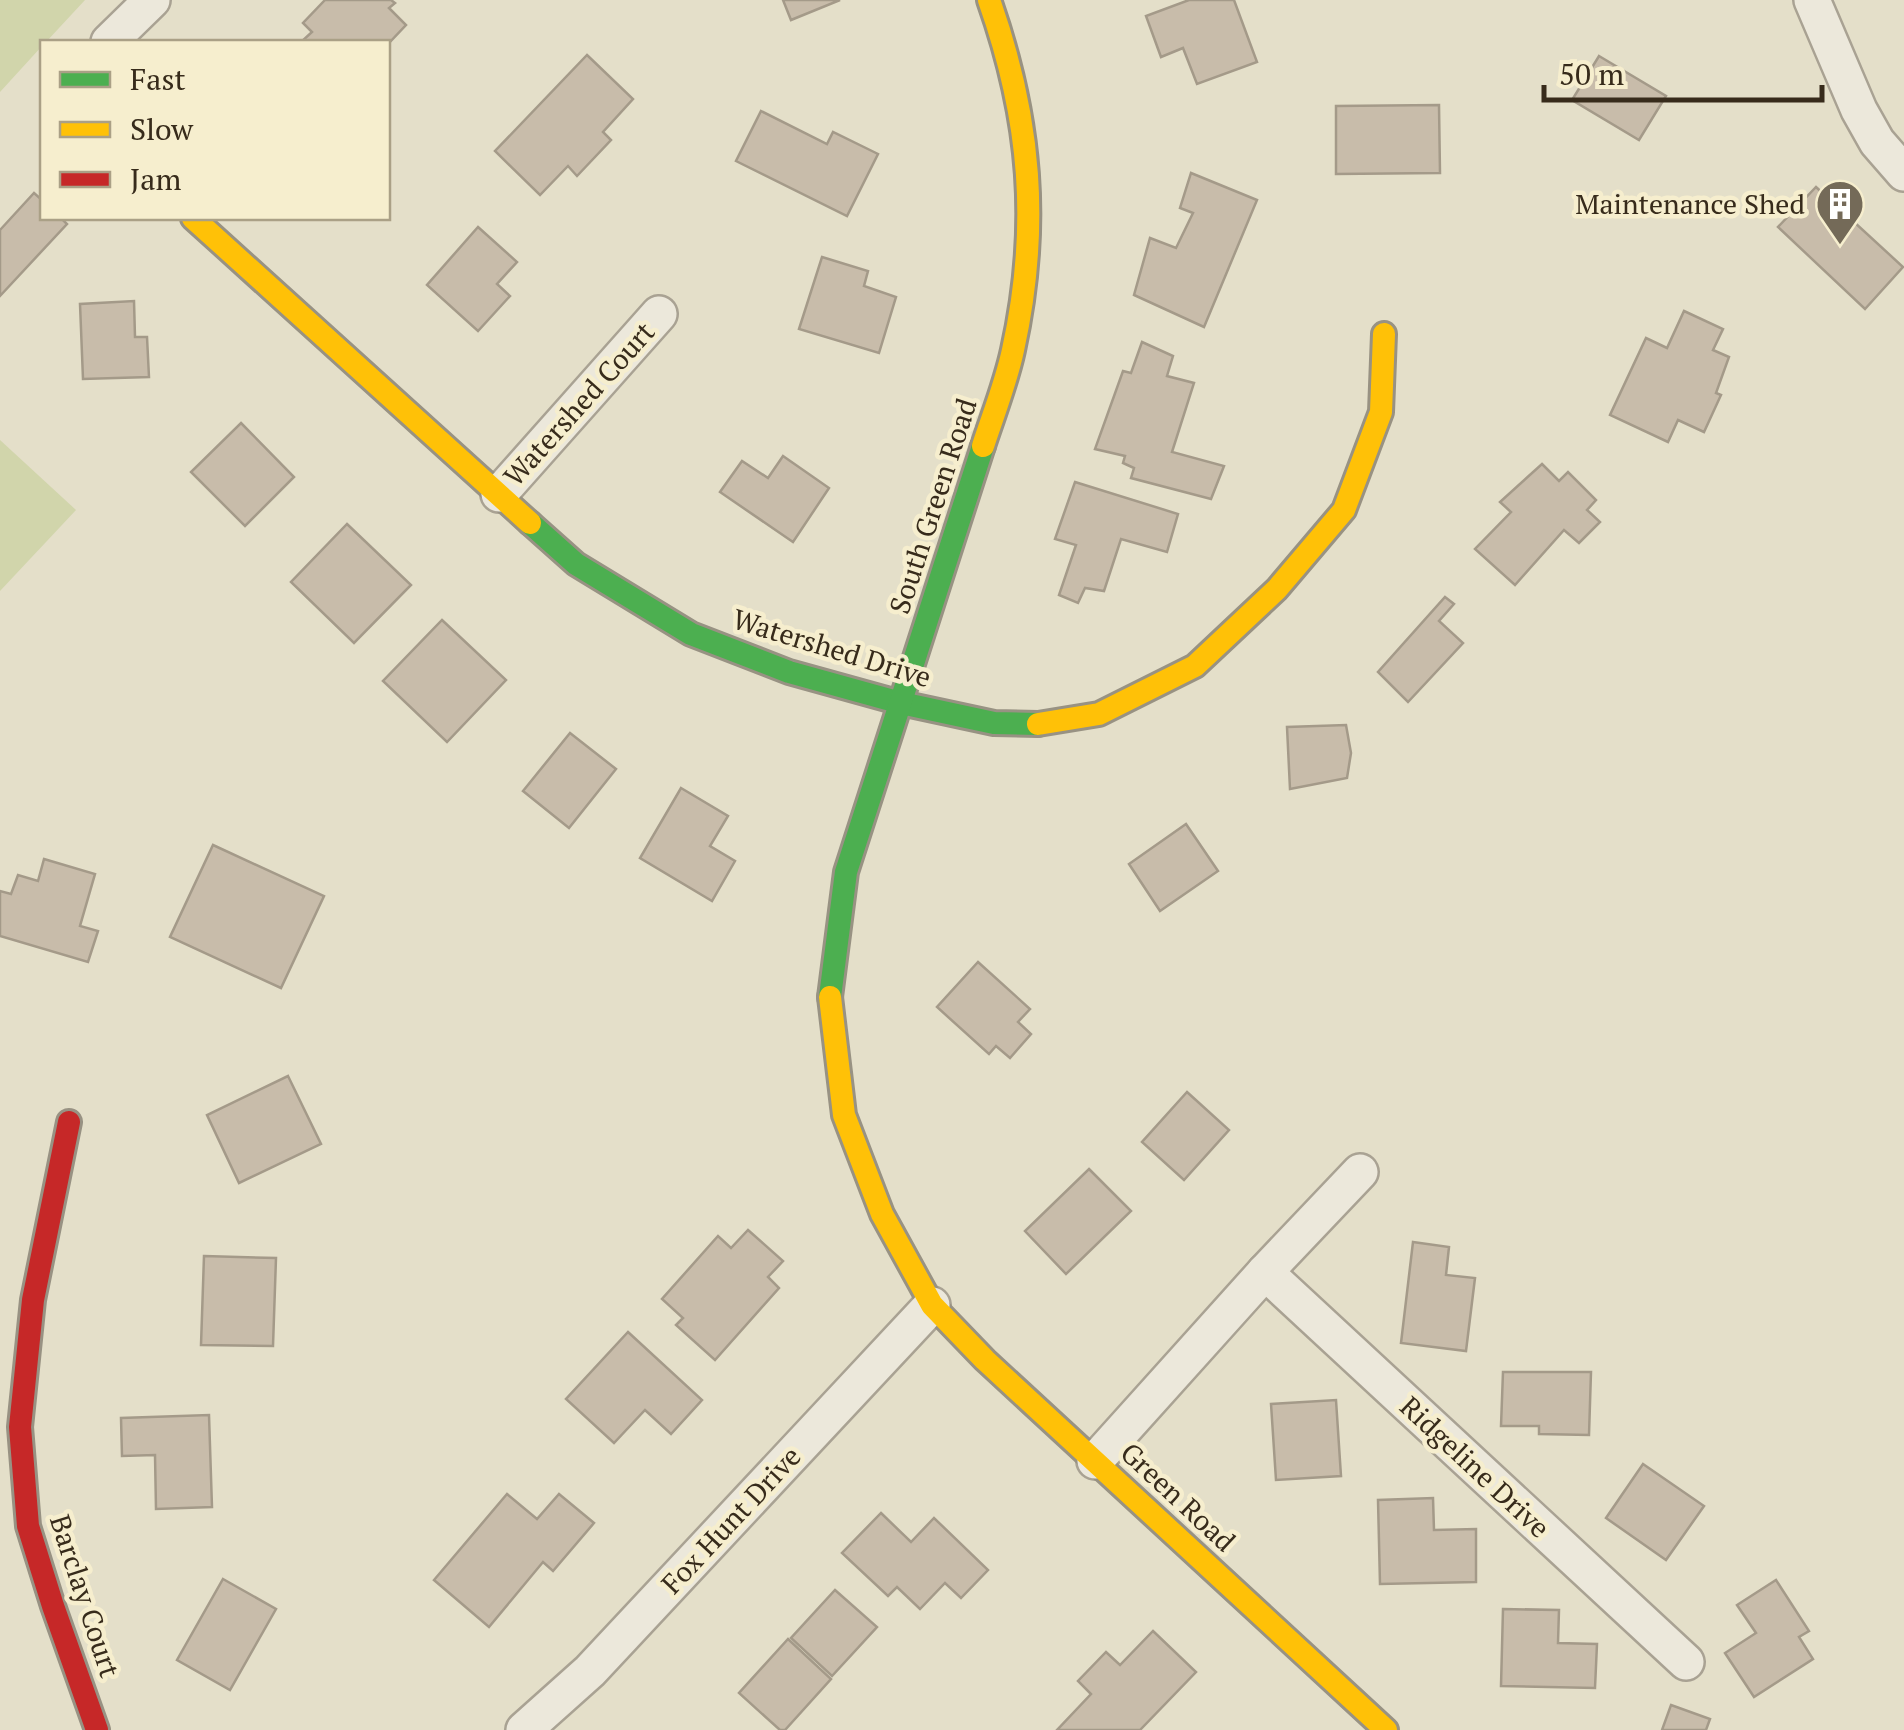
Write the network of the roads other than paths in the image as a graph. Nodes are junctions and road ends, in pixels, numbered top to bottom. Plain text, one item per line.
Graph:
1 (152, 0) edge
2 (989, 0) edge
3 (1812, 0) edge
4 (111, 40) edge
5 (1904, 173) edge
6 (195, 220) edge
7 (659, 314) dead end
8 (1384, 334) dead end
9 (499, 494) junction
10 (901, 703) junction
11 (68, 1122) dead end
12 (1360, 1172) dead end
13 (1265, 1272) junction
14 (932, 1305) junction
15 (1094, 1461) junction
16 (1686, 1662) dead end
17 (1365, 1724) edge
18 (97, 1730) edge
19 (524, 1730) edge

1 - 4 street
2 - 10 street, South Green Road
3 - 5 street
6 - 9 street, Watershed Drive
7 - 9 street, Watershed Court
8 - 10 street, Watershed Drive
9 - 10 street, Watershed Drive
10 - 14 street, South Green Road
11 - 18 street, Barclay Court
12 - 13 street
13 - 15 street
13 - 16 street, Ridgeline Drive
14 - 15 street, Green Road
14 - 19 street, Fox Hunt Drive
15 - 17 street, Green Road

